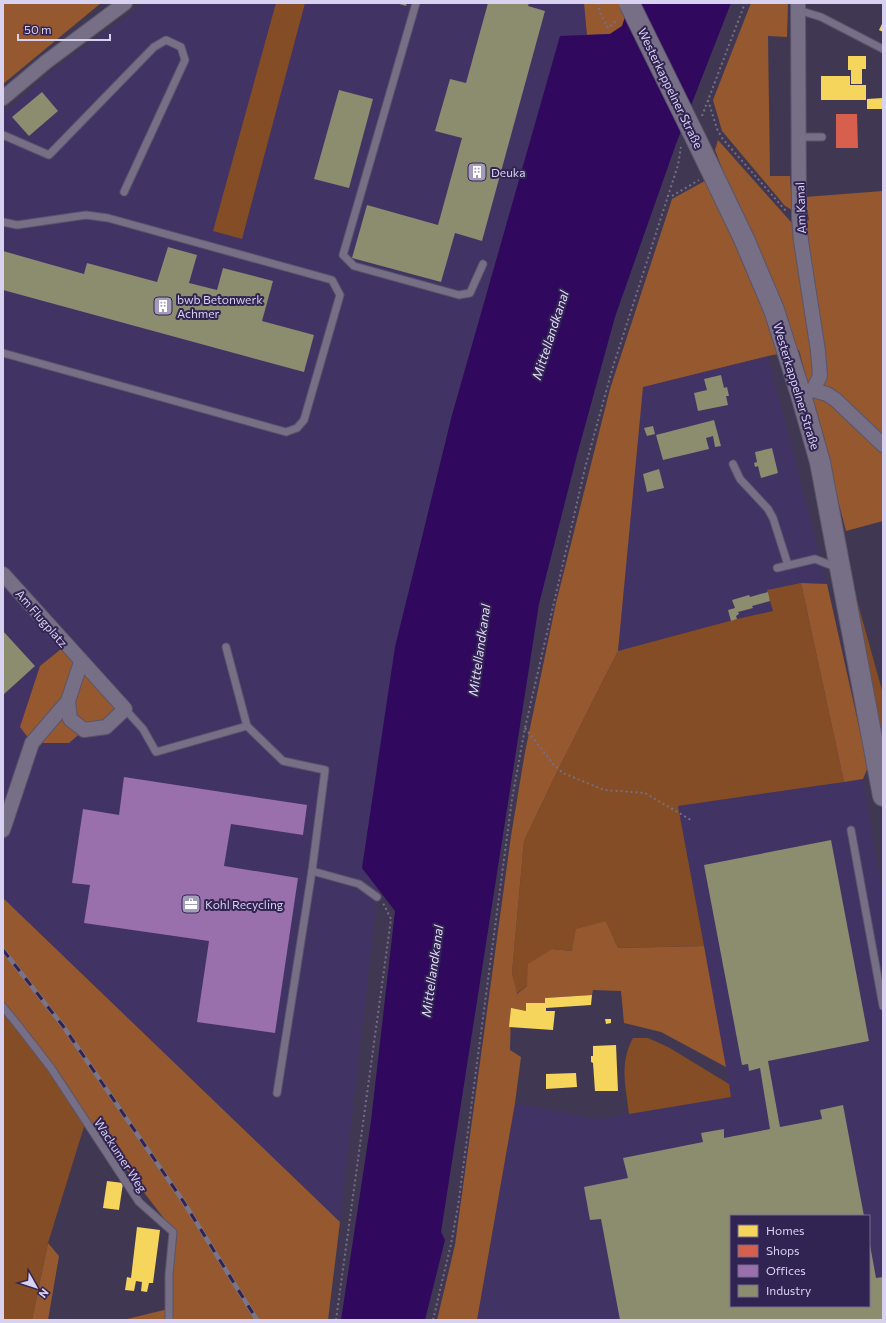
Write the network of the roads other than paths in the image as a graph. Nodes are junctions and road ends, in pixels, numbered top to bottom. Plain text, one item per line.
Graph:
1 (125, 3) edge
2 (416, 3) edge
3 (629, 3) edge
4 (798, 6) edge
5 (883, 49) edge
6 (3, 98) edge
7 (3, 135) edge
8 (800, 137) junction
9 (822, 137) dead end
10 (124, 192) dead end
11 (3, 222) edge
12 (483, 264) dead end
13 (3, 353) edge
14 (807, 393) junction
15 (883, 445) edge
16 (733, 464) dead end
17 (788, 565) junction
18 (777, 568) dead end
19 (840, 569) junction
20 (3, 574) edge
21 (226, 647) dead end
22 (81, 662) junction
23 (68, 701) junction
24 (125, 709) junction
25 (247, 726) junction
26 (883, 796) edge
27 (3, 830) edge
28 (851, 830) dead end
29 (312, 871) junction
30 (377, 897) road end
31 (883, 1006) edge
32 (3, 1008) edge
33 (277, 1093) dead end
34 (169, 1320) edge

1 - 6 street
2 - 12 lane
3 - 14 main road, Westerkappelner Straße, bridge
4 - 5 lane, Am Kanal
4 - 8 street, Am Kanal
7 - 10 lane
8 - 9 lane
8 - 14 street, Am Kanal
11 - 13 lane
14 - 15 street
14 - 19 main road, Westerkappelner Straße
16 - 17 lane
17 - 18 lane
17 - 19 lane
19 - 26 main road, Westerkappelner Straße
20 - 22 street, Am Flugplatz
21 - 25 lane
22 - 23 street
22 - 24 street, Am Flugplatz
23 - 24 street
23 - 27 street
24 - 25 lane
25 - 29 lane
28 - 31 lane
29 - 30 lane
29 - 33 lane
32 - 34 lane, Wackumer Weg

